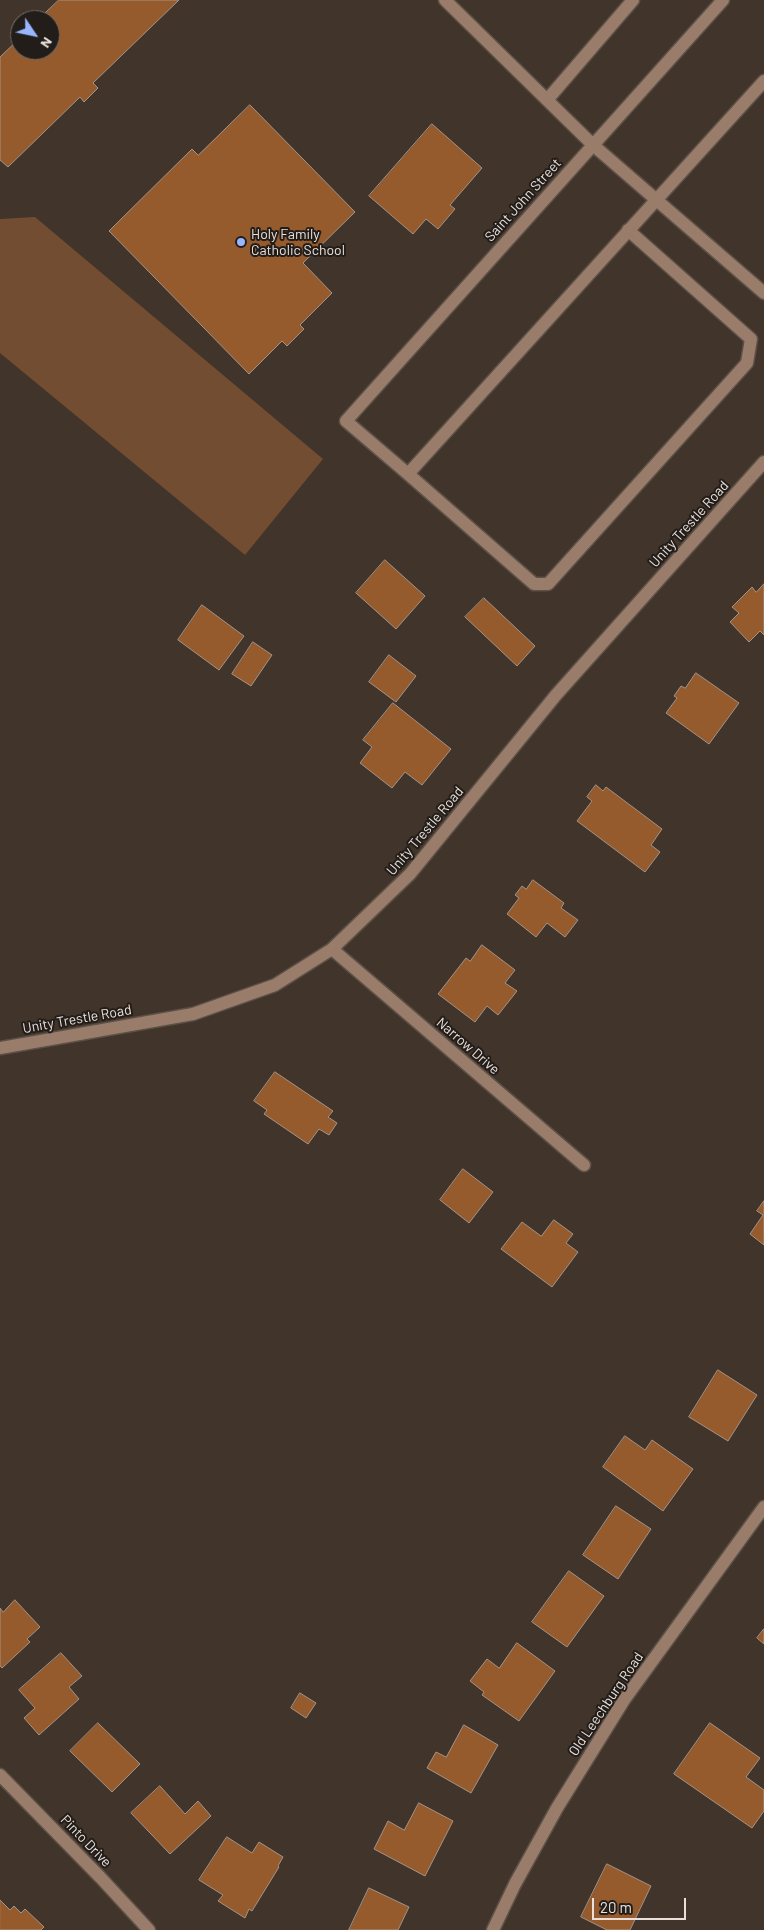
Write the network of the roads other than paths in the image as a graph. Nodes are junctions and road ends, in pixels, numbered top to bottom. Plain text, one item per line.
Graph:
1 (445, 0) edge
2 (633, 0) edge
3 (723, 0) edge
4 (764, 80) edge
5 (547, 100) junction
6 (593, 145) junction
7 (656, 200) junction
8 (628, 230) junction
9 (764, 293) edge
10 (764, 462) edge
11 (408, 474) junction
12 (332, 949) junction
13 (0, 1048) edge
14 (584, 1166) dead end
15 (764, 1507) edge
16 (0, 1775) edge
17 (149, 1930) edge
18 (493, 1930) edge

1 - 5 street
2 - 5 street
3 - 6 street, Saint John Street
4 - 7 street
5 - 6 street
6 - 7 street
6 - 11 street, Saint John Street
7 - 8 street
7 - 9 street
8 - 11 street
8 - 11 street
10 - 12 street, Unity Trestle Road
12 - 13 street, Unity Trestle Road
12 - 14 street, Narrow Drive
15 - 18 street, Old Leechburg Road
16 - 17 street, Pinto Drive

